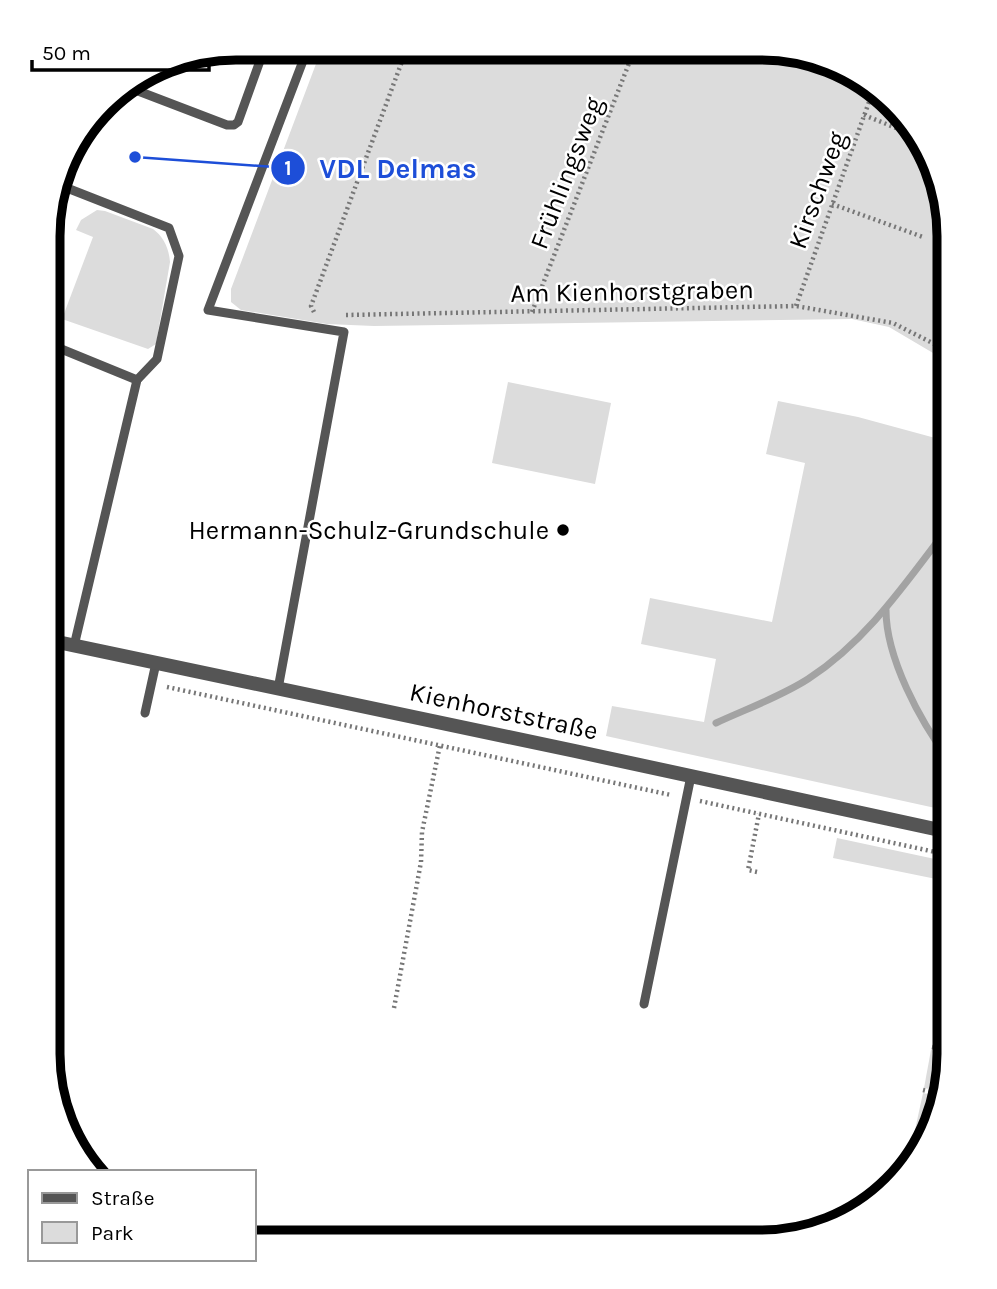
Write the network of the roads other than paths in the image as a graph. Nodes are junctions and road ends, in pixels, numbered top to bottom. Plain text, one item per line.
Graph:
1 (260, 60) edge
2 (303, 60) edge
3 (136, 90) edge
4 (65, 192) edge
5 (60, 348) edge
6 (137, 380) junction
7 (60, 643) edge
8 (74, 646) junction
9 (156, 663) junction
10 (278, 688) junction
11 (145, 713) dead end
12 (691, 776) junction
13 (937, 829) edge
14 (644, 1004) dead end

1 - 3 lane
2 - 10 lane
4 - 6 lane
5 - 6 lane
6 - 8 lane
7 - 8 street, Kienhorststraße
8 - 9 street, Kienhorststraße
9 - 10 street, Kienhorststraße
9 - 11 lane
10 - 12 street, Kienhorststraße
12 - 13 street, Kienhorststraße
12 - 14 lane

